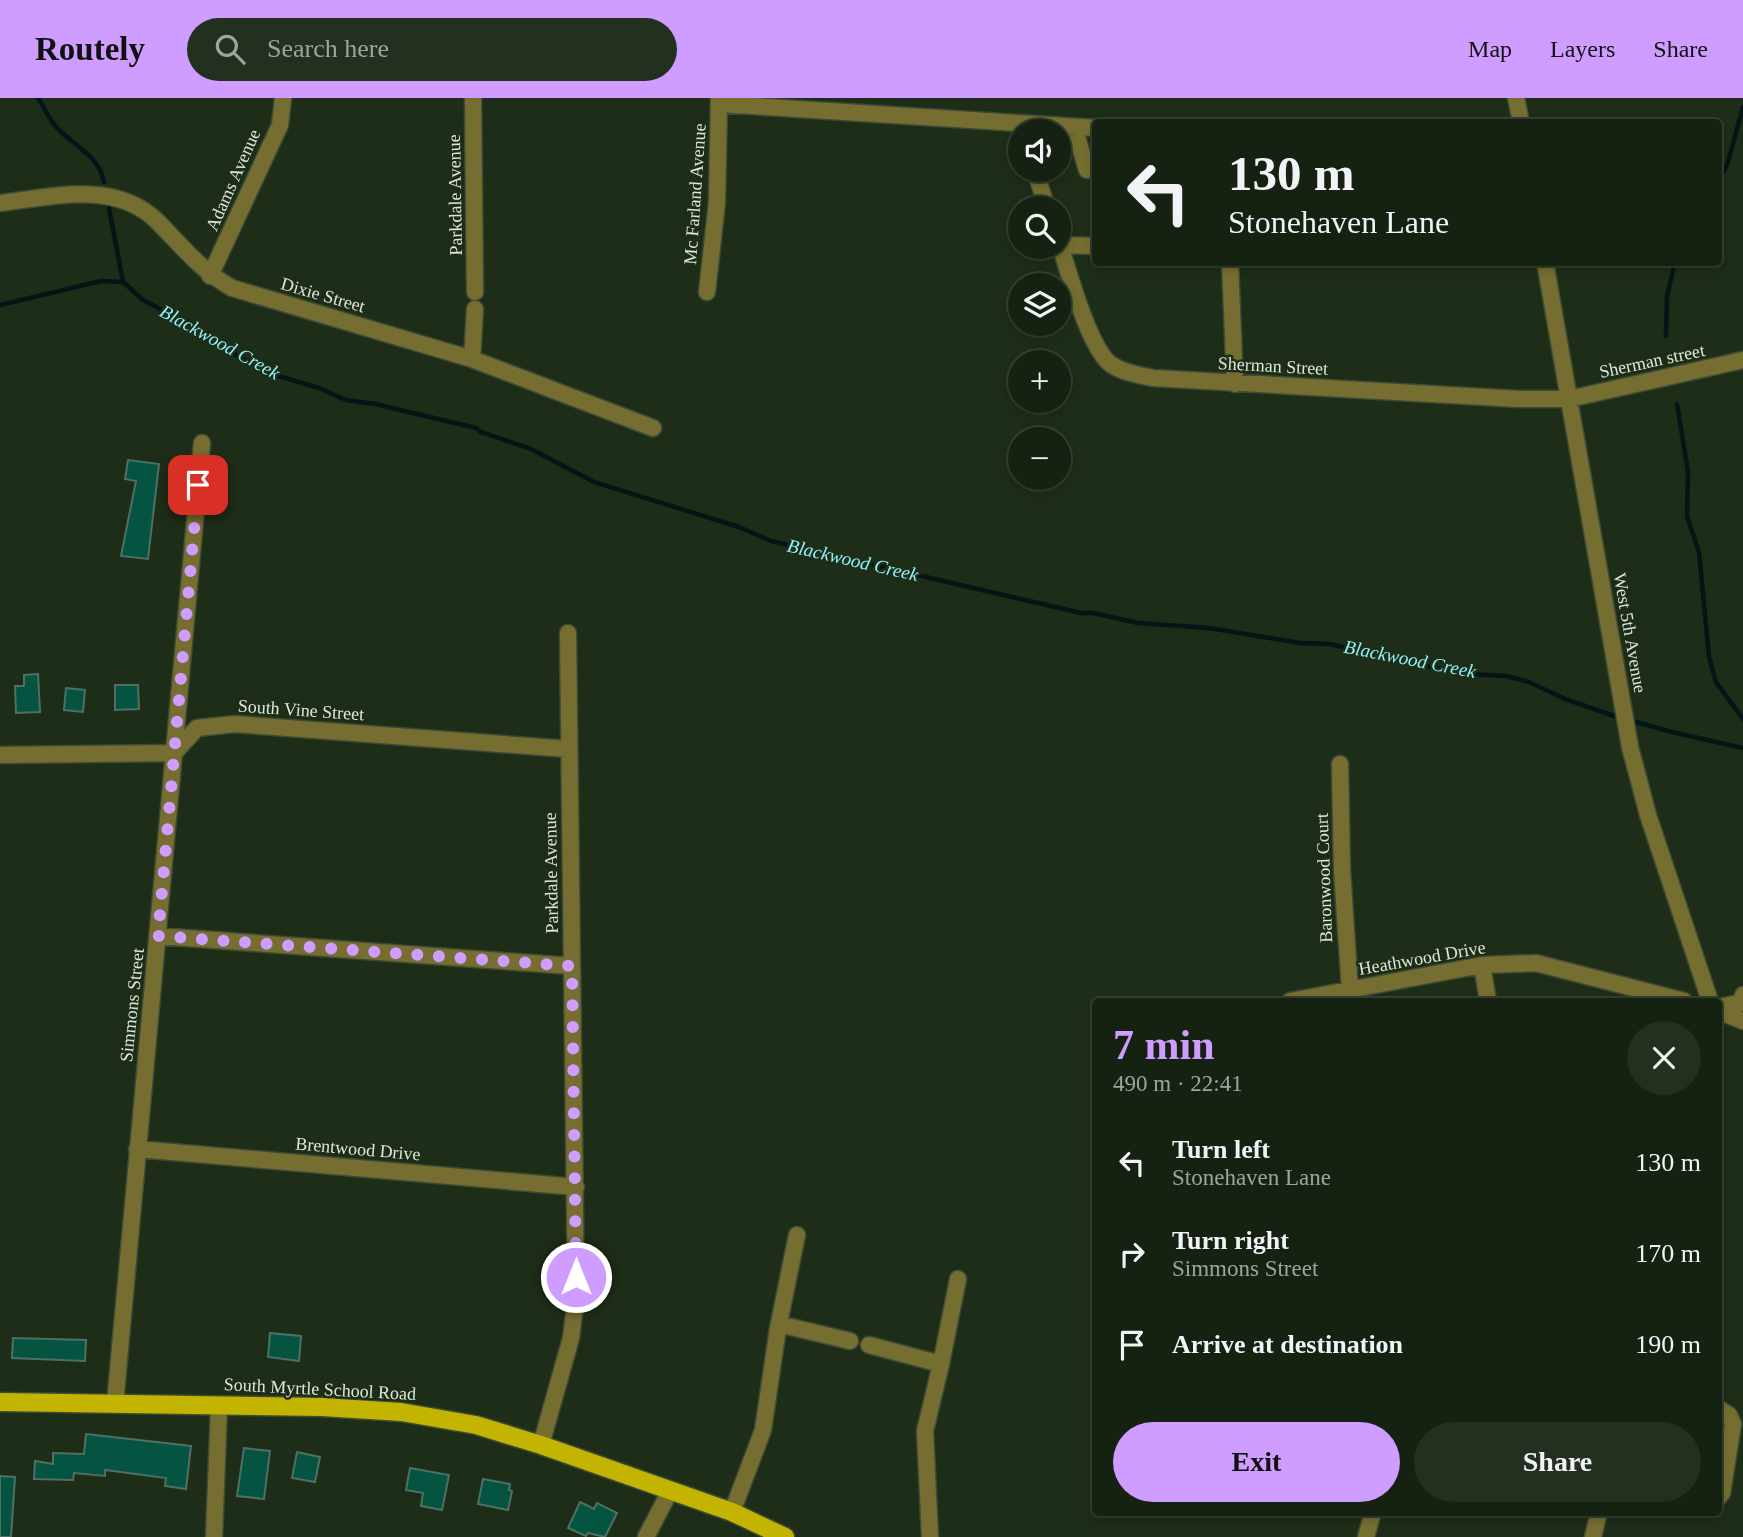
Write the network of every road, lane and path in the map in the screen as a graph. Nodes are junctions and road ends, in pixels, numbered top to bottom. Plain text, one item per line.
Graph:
1 (283, 98) edge
2 (473, 98) edge
3 (1516, 98) edge
4 (720, 101) edge
5 (1520, 119) edge
6 (1008, 127) edge
7 (1071, 127) edge
8 (1074, 127) junction
9 (1092, 128) edge
10 (1092, 168) edge
11 (0, 203) edge
12 (1071, 244) edge
13 (1092, 246) edge
14 (1065, 259) edge
15 (1230, 266) edge
16 (1546, 266) edge
17 (210, 276) junction
18 (475, 292) dead end
19 (707, 292) dead end
20 (475, 309) dead end
21 (472, 359) junction
22 (1743, 360) edge
23 (1236, 384) junction
24 (1569, 399) junction
25 (653, 428) dead end
26 (202, 443) dead end
27 (568, 633) dead end
28 (568, 749) junction
29 (174, 753) junction
30 (0, 755) edge
31 (1340, 764) dead end
32 (158, 936) junction
33 (1482, 965) junction
34 (572, 966) junction
35 (1350, 990) junction
36 (1743, 995) edge
37 (1306, 998) edge
38 (1488, 998) edge
39 (1672, 998) edge
40 (1709, 998) edge
41 (1722, 1008) edge
42 (1722, 1011) edge
43 (1743, 1021) edge
44 (137, 1149) junction
45 (576, 1187) junction
46 (797, 1235) dead end
47 (958, 1279) dead end
48 (779, 1324) junction
49 (849, 1341) dead end
50 (869, 1345) dead end
51 (941, 1364) junction
52 (0, 1402) edge
53 (115, 1404) junction
54 (219, 1406) junction
55 (1722, 1411) edge
56 (541, 1445) junction
57 (670, 1491) junction
58 (1722, 1493) edge
59 (732, 1512) junction
60 (1373, 1516) edge
61 (1598, 1516) edge
62 (214, 1537) edge
63 (646, 1537) edge
64 (785, 1537) edge
65 (930, 1537) edge
66 (1366, 1537) edge
67 (1593, 1537) edge

1 - 17 street, Adams Avenue
2 - 18 street, Parkdale Avenue
3 - 5 street
4 - 6 street
4 - 19 street, Mc Farland Avenue
7 - 8 street
8 - 9 street
8 - 10 street
11 - 17 street, Dixie Street
12 - 13 street
14 - 23 street, Sherman Street
15 - 23 street
16 - 24 street, West 5th Avenue
17 - 21 street, Dixie Street
20 - 21 street
21 - 25 street, Dixie Street
22 - 24 street, Sherman street
23 - 24 street, Sherman Street
24 - 40 street, West 5th Avenue
26 - 29 street, Simmons Street
27 - 28 street, Parkdale Avenue
28 - 29 street, South Vine Street
28 - 34 street, Parkdale Avenue
29 - 30 street
29 - 32 street, Simmons Street
31 - 35 street, Baronwood Court
32 - 34 street
32 - 44 street, Simmons Street
33 - 35 street, Heathwood Drive
33 - 38 street
33 - 39 street, Heathwood Drive
34 - 45 street, Parkdale Avenue
35 - 37 street, Heathwood Drive
36 - 41 street
42 - 43 street
44 - 45 street, Brentwood Drive
44 - 53 street, Simmons Street
45 - 56 street, Parkdale Avenue
46 - 48 street
47 - 51 street
48 - 49 street
48 - 59 street
50 - 51 street
51 - 65 street
52 - 53 main road, South Myrtle School Road
53 - 54 main road, South Myrtle School Road
54 - 56 main road, South Myrtle School Road
54 - 62 street
55 - 58 street
56 - 57 main road, South Myrtle School Road
57 - 59 main road, South Myrtle School Road
57 - 63 street
59 - 64 main road, South Myrtle School Road
60 - 66 street
61 - 67 street

